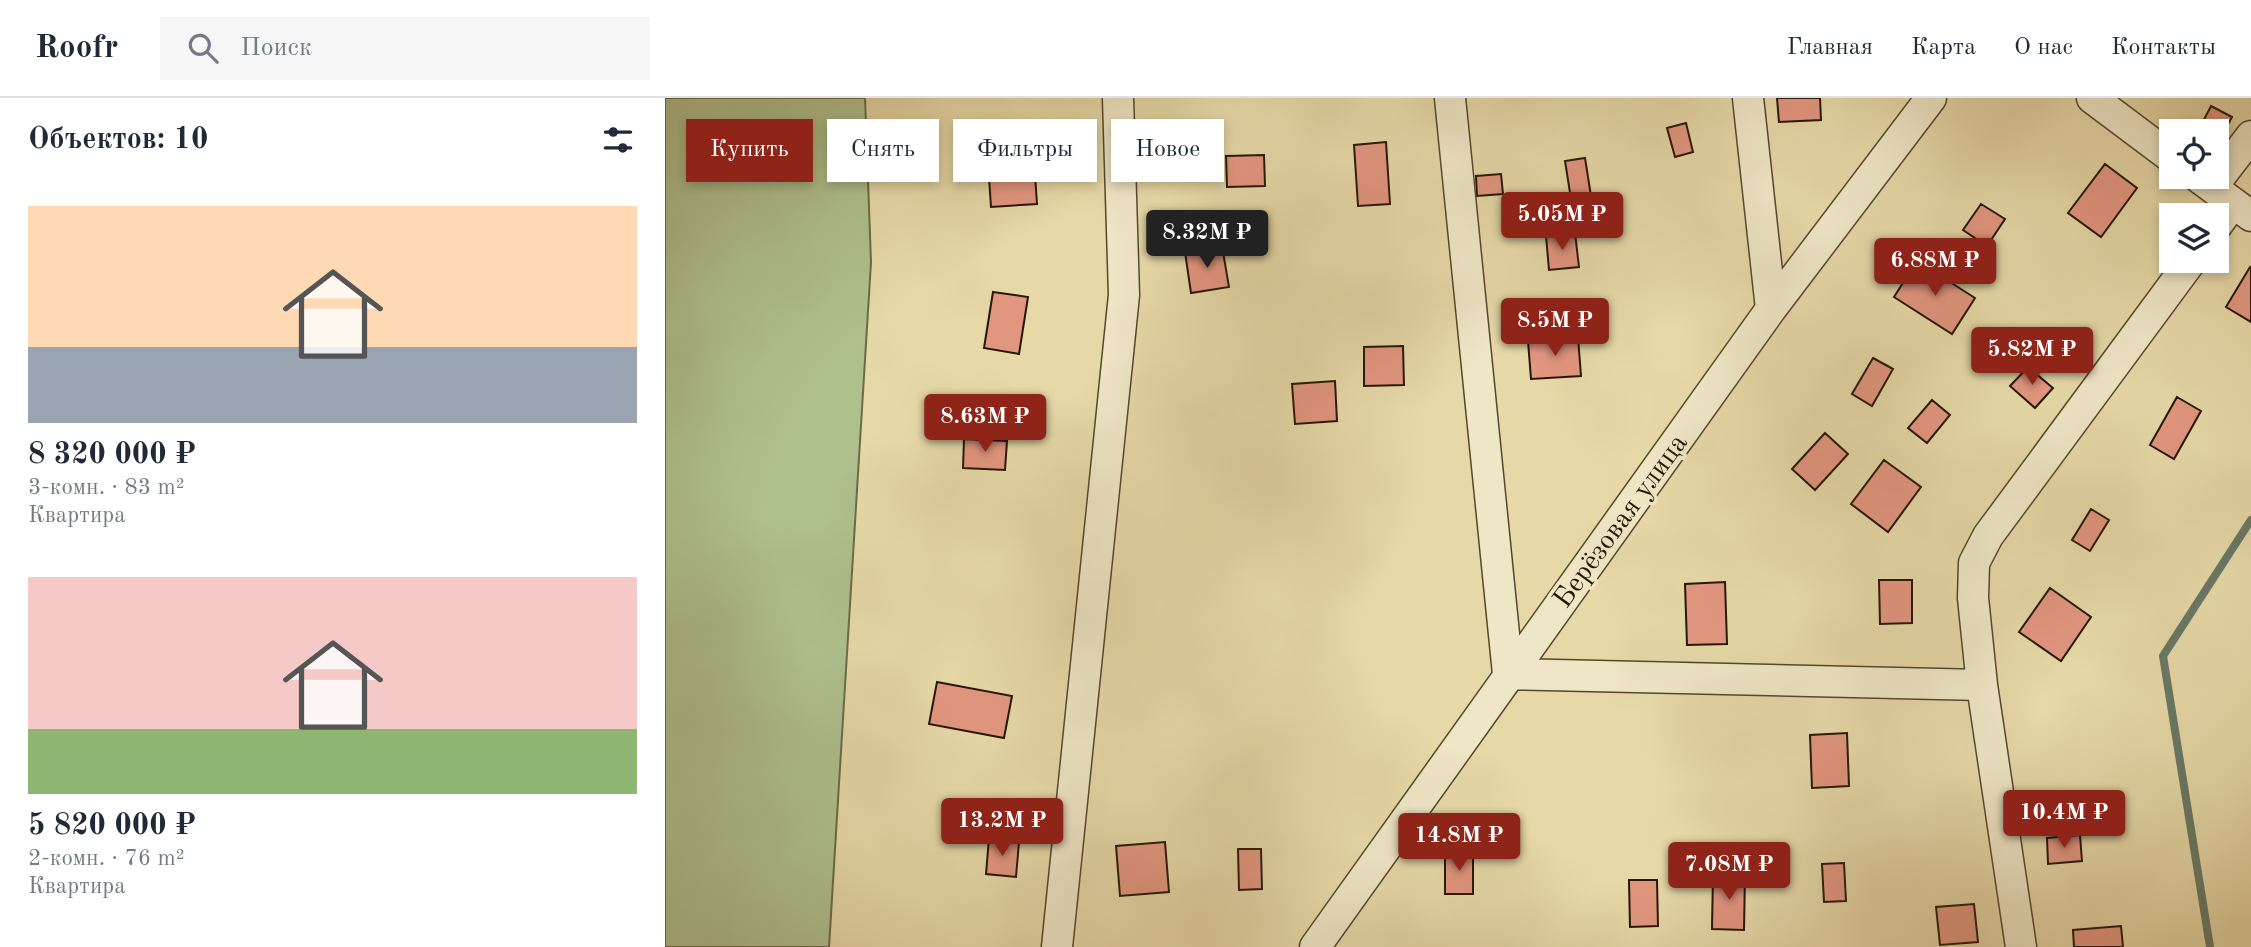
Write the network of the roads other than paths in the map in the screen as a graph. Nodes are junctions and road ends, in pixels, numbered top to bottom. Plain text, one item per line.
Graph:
1 (1118, 98) edge
2 (1450, 98) edge
3 (1748, 98) edge
4 (1931, 98) edge
5 (2092, 98) edge
6 (2251, 136) edge
7 (2159, 148) edge
8 (2222, 202) edge
9 (2182, 273) edge
10 (1771, 309) junction
11 (1508, 674) junction
12 (1982, 685) junction
13 (1057, 947) edge
14 (1315, 947) edge
15 (2021, 947) edge

1 - 13 street
2 - 11 street
3 - 10 street
4 - 10 street, Берёзовая улица
5 - 7 street
6 - 8 street
9 - 12 street
10 - 11 street, Берёзовая улица
11 - 12 street
11 - 14 street, Берёзовая улица
12 - 15 street

